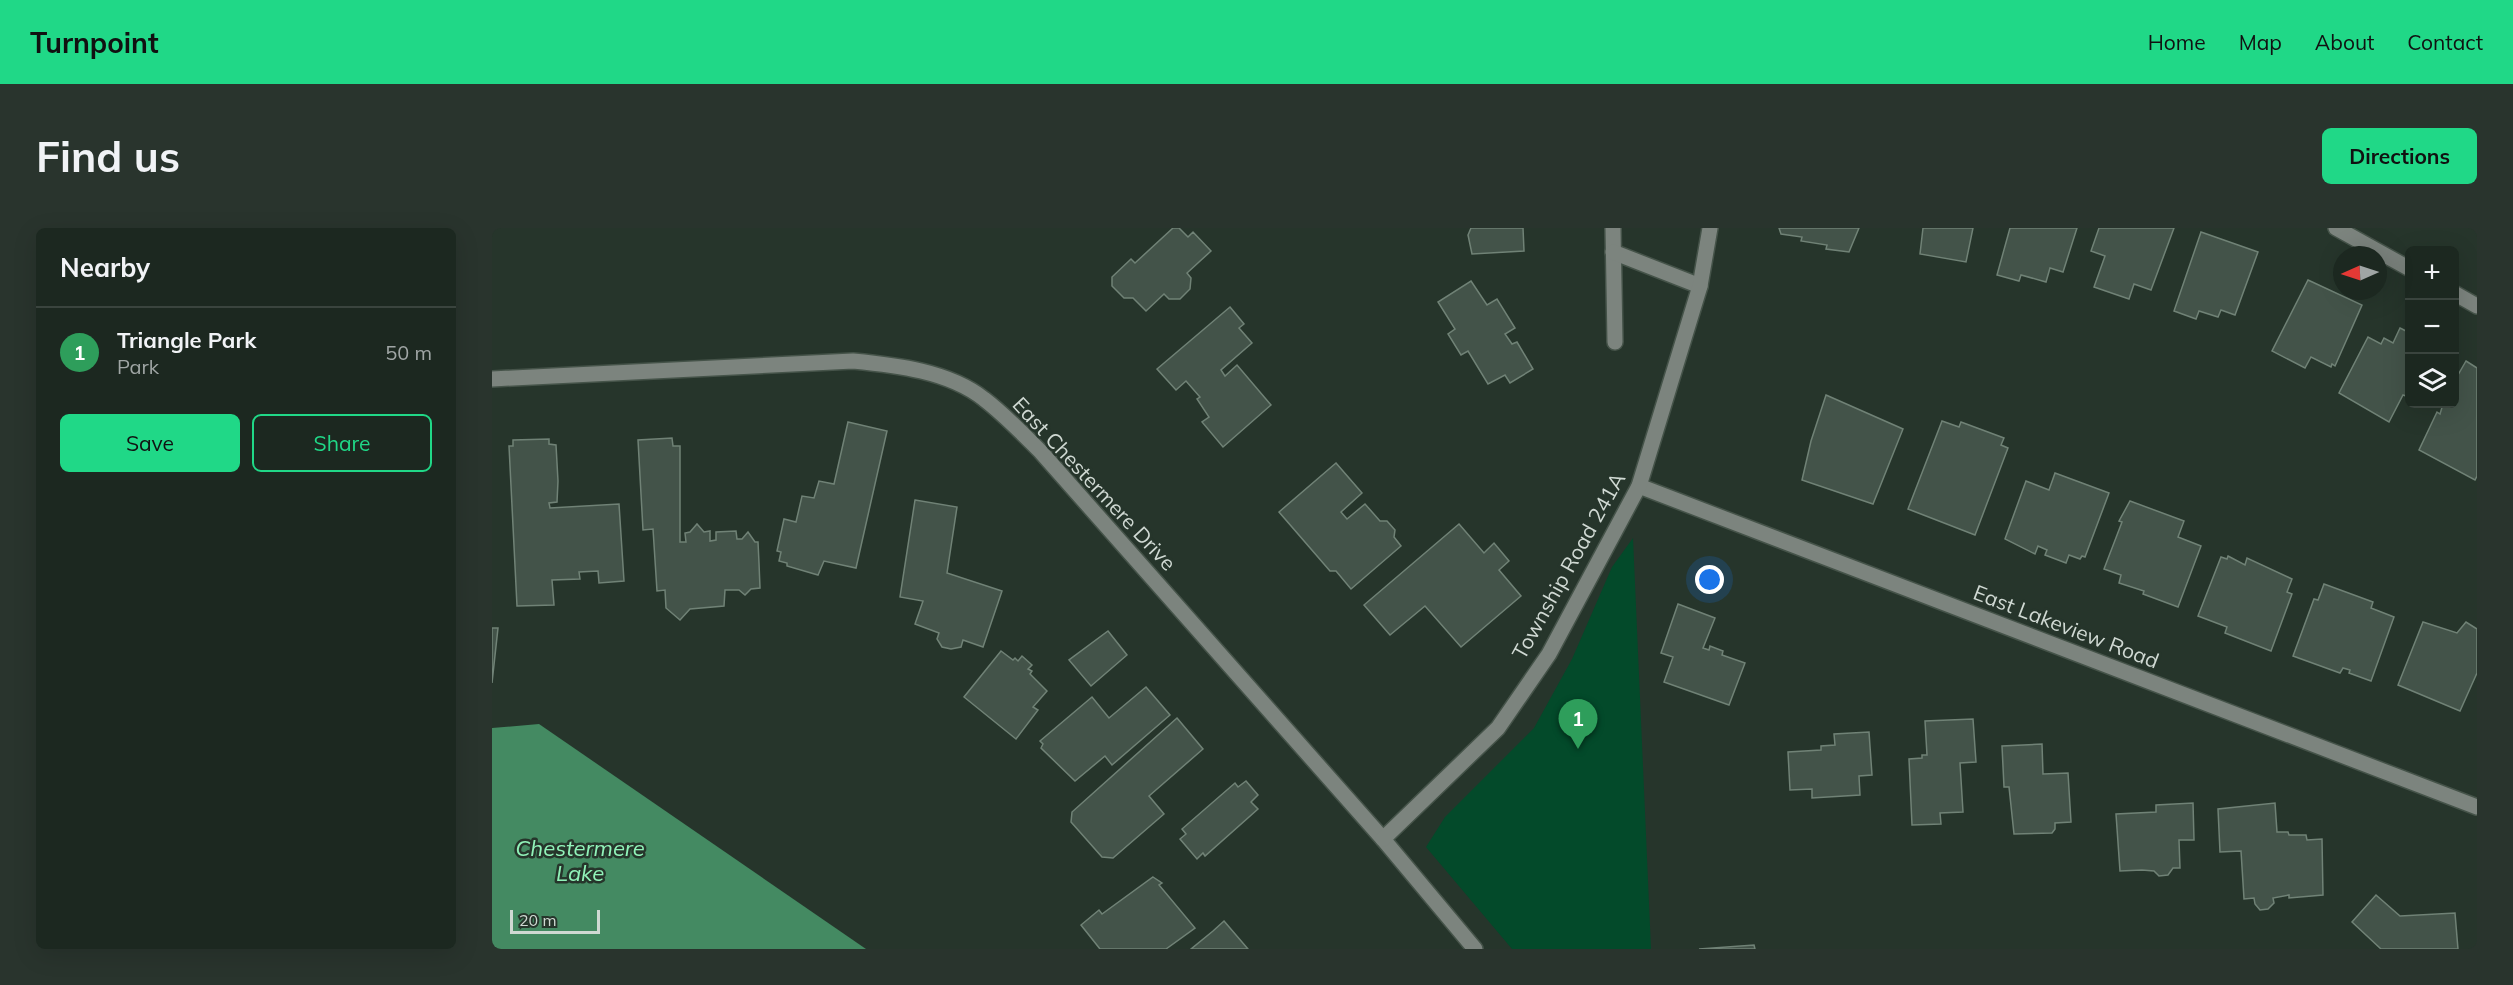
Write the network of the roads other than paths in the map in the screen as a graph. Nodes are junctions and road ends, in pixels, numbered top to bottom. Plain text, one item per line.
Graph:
1 (1613, 228) edge
2 (1710, 228) edge
3 (2336, 228) edge
4 (1613, 252) junction
5 (2405, 266) edge
6 (1700, 286) junction
7 (2459, 296) edge
8 (2477, 306) edge
9 (1615, 342) dead end
10 (492, 379) edge
11 (1639, 486) junction
12 (2477, 807) edge
13 (1383, 839) junction
14 (1475, 949) edge

1 - 4 street
2 - 6 street, Township Road 241A
3 - 5 street
4 - 6 street
4 - 9 street
6 - 11 street, Township Road 241A
7 - 8 street
10 - 13 street, East Chestermere Drive
11 - 12 street, East Lakeview Road
11 - 13 street, Township Road 241A
13 - 14 street, East Chestermere Drive

